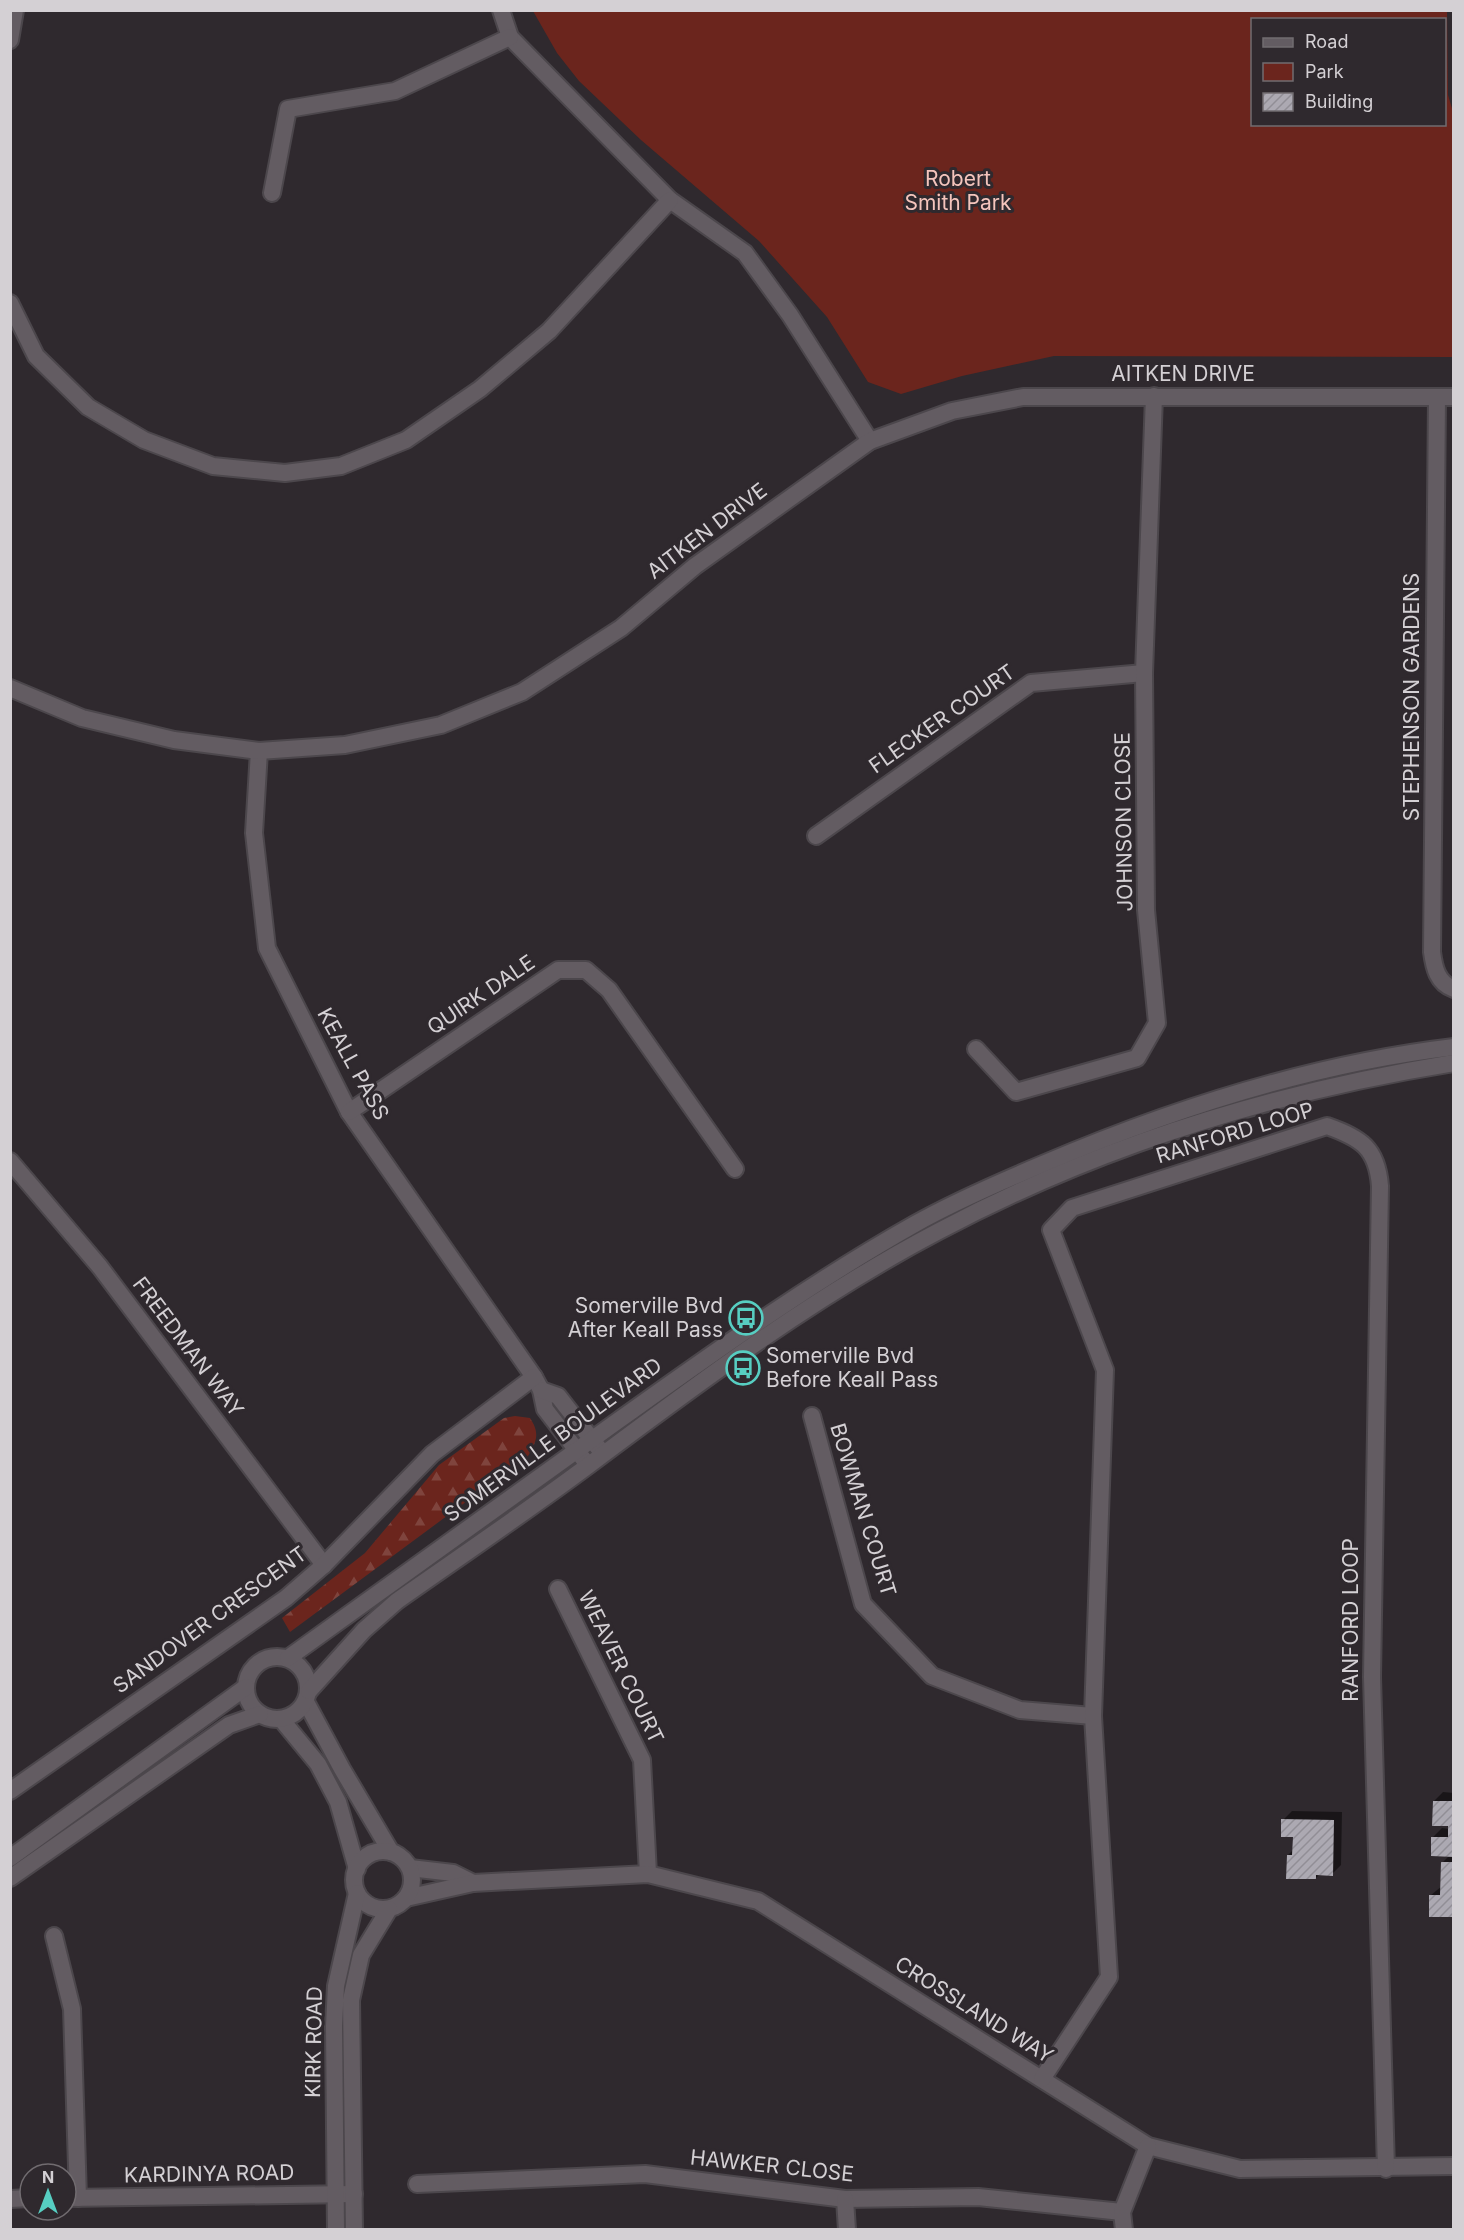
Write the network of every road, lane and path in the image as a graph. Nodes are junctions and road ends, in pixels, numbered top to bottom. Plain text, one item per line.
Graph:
1 (15, 10) edge
2 (501, 10) edge
3 (510, 37) junction
4 (10, 40) edge
5 (272, 193) dead end
6 (670, 200) junction
7 (10, 303) edge
8 (1154, 396) junction
9 (1445, 397) edge
10 (870, 441) junction
11 (1144, 673) junction
12 (10, 688) edge
13 (259, 751) junction
14 (816, 836) dead end
15 (1454, 989) edge
16 (1454, 1047) edge
17 (976, 1049) dead end
18 (1454, 1063) edge
19 (349, 1112) junction
20 (10, 1161) edge
21 (735, 1169) dead end
22 (538, 1384) junction
23 (812, 1416) dead end
24 (592, 1439) junction
25 (577, 1449) junction
26 (603, 1454) junction
27 (588, 1465) junction
28 (324, 1565) junction
29 (558, 1589) dead end
30 (288, 1658) junction
31 (246, 1687) junction
32 (307, 1696) junction
33 (260, 1714) junction
34 (1093, 1716) junction
35 (281, 1719) junction
36 (10, 1791) edge
37 (392, 1852) junction
38 (10, 1857) edge
39 (410, 1868) junction
40 (357, 1869) junction
41 (648, 1874) junction
42 (10, 1878) edge
43 (473, 1883) junction
44 (357, 1893) junction
45 (406, 1898) junction
46 (389, 1909) junction
47 (54, 1936) dead end
48 (1042, 2079) junction
49 (1148, 2146) junction
50 (72, 2162) edge
51 (1454, 2166) edge
52 (1386, 2169) junction
53 (417, 2184) dead end
54 (335, 2194) junction
55 (354, 2194) junction
56 (78, 2198) edge
57 (845, 2199) junction
58 (1122, 2212) junction
59 (336, 2229) edge
60 (354, 2229) edge
61 (847, 2229) edge
62 (1124, 2229) edge

1 - 4 street
2 - 3 street
3 - 5 street
3 - 6 street
6 - 7 street
6 - 10 street
8 - 9 street, AITKEN DRIVE
8 - 10 street, AITKEN DRIVE
8 - 11 street, JOHNSON CLOSE
9 - 15 street, STEPHENSON GARDENS
10 - 13 street, AITKEN DRIVE
11 - 14 street, FLECKER COURT
11 - 17 street, JOHNSON CLOSE
12 - 13 street, AITKEN DRIVE
13 - 19 street, KEALL PASS
16 - 24 street, SOMERVILLE BOULEVARD
18 - 26 street, SOMERVILLE BOULEVARD
19 - 21 street, QUIRK DALE
19 - 22 street, KEALL PASS
20 - 28 street, FREEDMAN WAY
22 - 24 street, KEALL PASS
22 - 25 street, KEALL PASS
22 - 28 street, SANDOVER CRESCENT
23 - 34 street, BOWMAN COURT
24 - 25 street, SOMERVILLE BOULEVARD
24 - 26 street, KEALL PASS
25 - 27 street, KEALL PASS
25 - 30 street, SOMERVILLE BOULEVARD
26 - 27 street, SOMERVILLE BOULEVARD
27 - 32 street, SOMERVILLE BOULEVARD
28 - 36 street, SANDOVER CRESCENT
29 - 41 street, WEAVER COURT
30 - 31 street
30 - 32 street
31 - 33 street
31 - 38 street
32 - 35 street
32 - 37 street
33 - 35 street
33 - 42 street
34 - 48 street, RANFORD LOOP
34 - 52 street, RANFORD LOOP
35 - 40 street
37 - 39 street
37 - 40 street
39 - 43 street, CROSSLAND WAY
39 - 45 street
40 - 44 street
41 - 43 street, CROSSLAND WAY
41 - 48 street, CROSSLAND WAY
43 - 45 street, CROSSLAND WAY
44 - 46 street
44 - 54 street, KIRK ROAD
45 - 46 street
46 - 55 street, KIRK ROAD
47 - 50 street
48 - 49 street, CROSSLAND WAY
49 - 52 street, CROSSLAND WAY
49 - 58 street
51 - 52 street, CROSSLAND WAY
53 - 57 street, HAWKER CLOSE
54 - 55 street, KARDINYA ROAD
54 - 56 street, KARDINYA ROAD
54 - 59 street, KIRK ROAD
55 - 60 street, KIRK ROAD
57 - 58 street, HAWKER CLOSE
57 - 61 street
58 - 62 street

